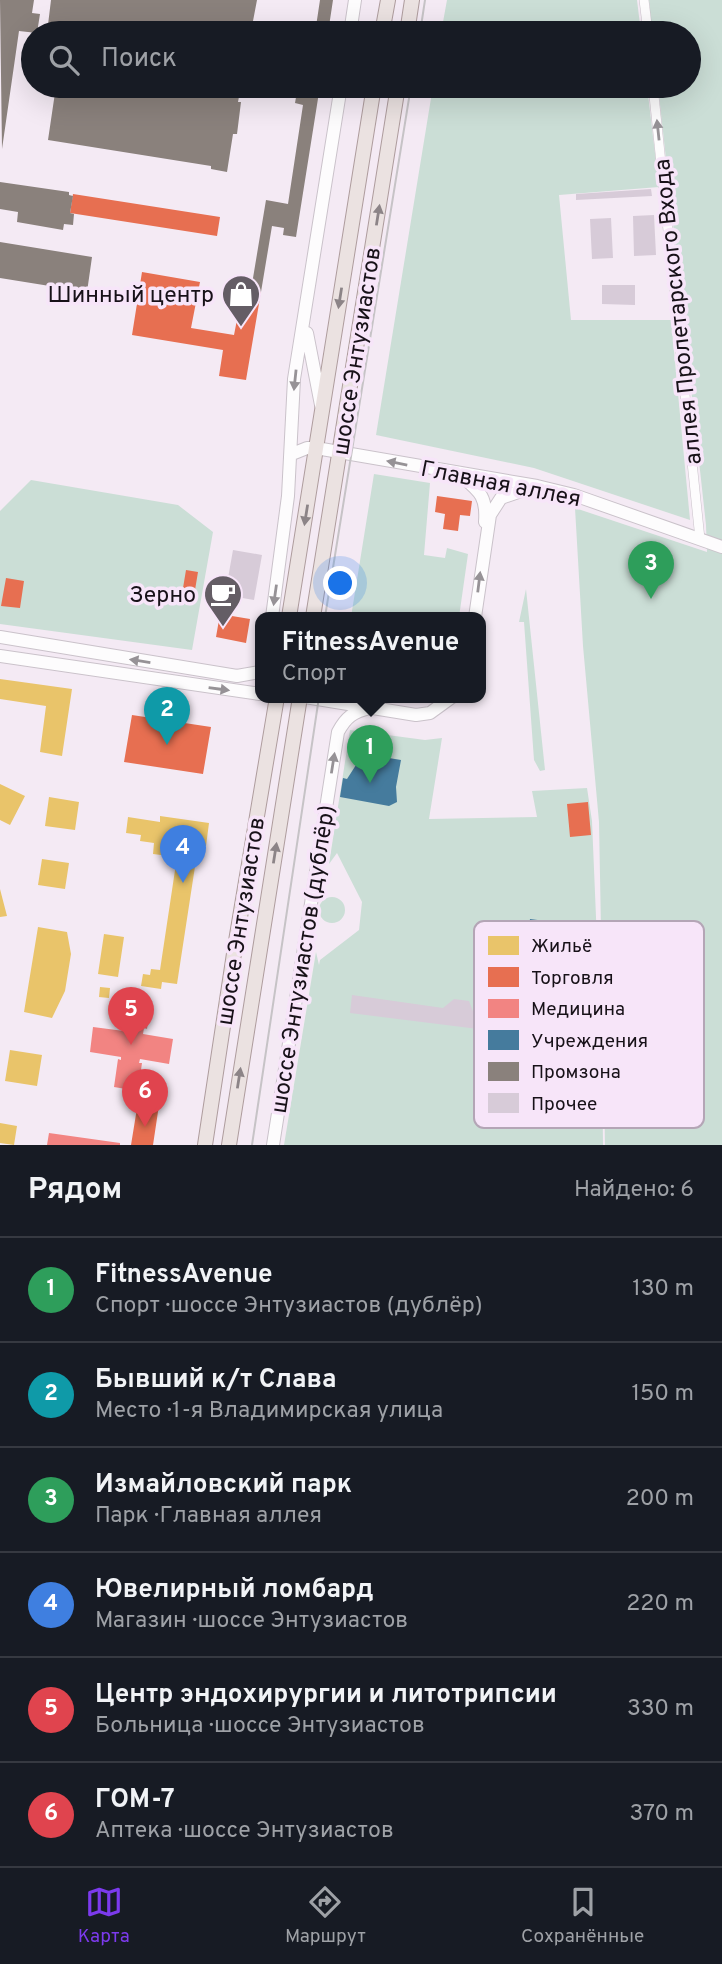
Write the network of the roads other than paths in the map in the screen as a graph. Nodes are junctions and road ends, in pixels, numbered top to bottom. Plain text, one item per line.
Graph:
1 (355, 0) edge
2 (388, 0) edge
3 (412, 0) edge
4 (644, 0) edge
5 (351, 21) edge
6 (384, 21) edge
7 (409, 21) edge
8 (647, 21) edge
9 (339, 98) edge
10 (372, 98) edge
11 (396, 98) edge
12 (654, 98) edge
13 (305, 312) junction
14 (322, 409) junction
15 (316, 448) junction
16 (339, 452) junction
17 (292, 454) junction
18 (456, 472) junction
19 (537, 486) junction
20 (700, 539) junction
21 (722, 547) edge
22 (484, 548) junction
23 (273, 612) edge
24 (290, 612) edge
25 (314, 612) edge
26 (476, 612) edge
27 (0, 637) edge
28 (0, 656) edge
29 (255, 673) edge
30 (255, 693) edge
31 (276, 703) edge
32 (299, 703) edge
33 (340, 703) edge
34 (444, 703) edge
35 (370, 708) junction
36 (205, 1145) edge
37 (229, 1145) edge
38 (273, 1145) edge

1 - 5 main road
2 - 6 main road
3 - 7 main road
4 - 8 street
9 - 13 main road
10 -> 14 main road, шоссе Энтузиастов
16 -> 11 main road, шоссе Энтузиастов
20 -> 12 street, аллея Пролетарского Входа
13 - 14 main road
13 -> 17 main road
14 - 15 main road, шоссе Энтузиастов
15 - 16 main road, Главная аллея
15 - 17 main road
15 -> 24 main road, шоссе Энтузиастов
18 -> 16 main road, Главная аллея
16 - 25 main road, шоссе Энтузиастов
17 -> 23 main road
18 - 19 main road, Главная аллея
18 - 22 main road
19 - 20 main road, Главная аллея
19 - 22 main road
20 - 21 main road, Главная аллея
26 -> 22 main road
29 -> 27 main road
28 -> 30 main road
31 - 36 main road, шоссе Энтузиастов
37 -> 32 main road, шоссе Энтузиастов
33 - 35 main road
34 - 35 main road
38 -> 35 main road, шоссе Энтузиастов (дублёр)

